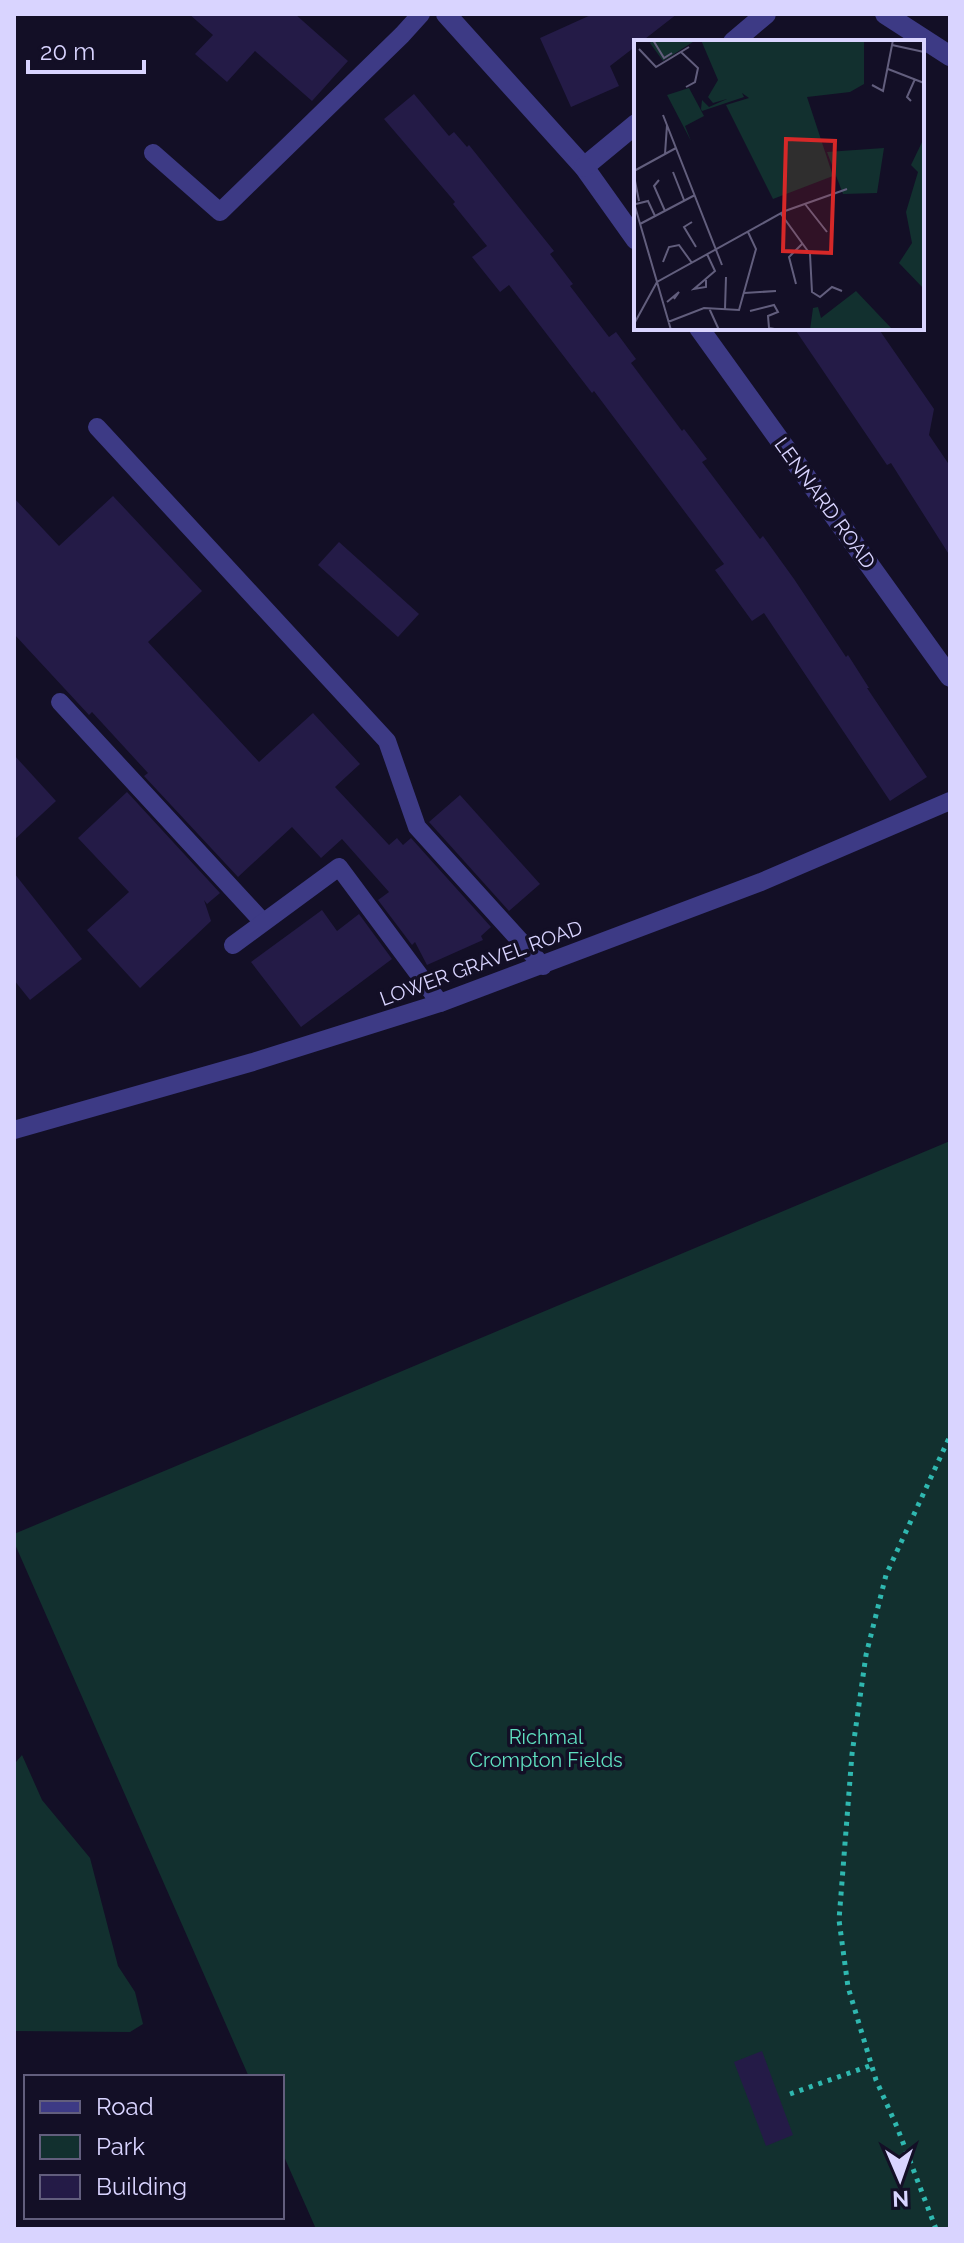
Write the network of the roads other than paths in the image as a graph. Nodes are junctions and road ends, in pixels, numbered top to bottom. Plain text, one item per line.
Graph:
1 (421, 14) edge
2 (446, 14) edge
3 (766, 14) edge
4 (885, 14) edge
5 (735, 40) edge
6 (950, 56) edge
7 (634, 126) edge
8 (153, 153) dead end
9 (584, 167) junction
10 (634, 237) edge
11 (700, 330) edge
12 (97, 427) dead end
13 (950, 677) edge
14 (60, 702) dead end
15 (950, 801) edge
16 (263, 922) junction
17 (233, 945) dead end
18 (543, 966) junction
19 (440, 1003) junction
20 (14, 1130) edge

1 - 8 lane
2 - 9 street
3 - 5 street
4 - 6 street
7 - 9 street
9 - 10 street
11 - 13 street, LENNARD ROAD
12 - 18 lane
14 - 16 lane
15 - 18 lane, LOWER GRAVEL ROAD
16 - 17 lane
16 - 19 lane
18 - 19 lane, LOWER GRAVEL ROAD
19 - 20 lane, LOWER GRAVEL ROAD

